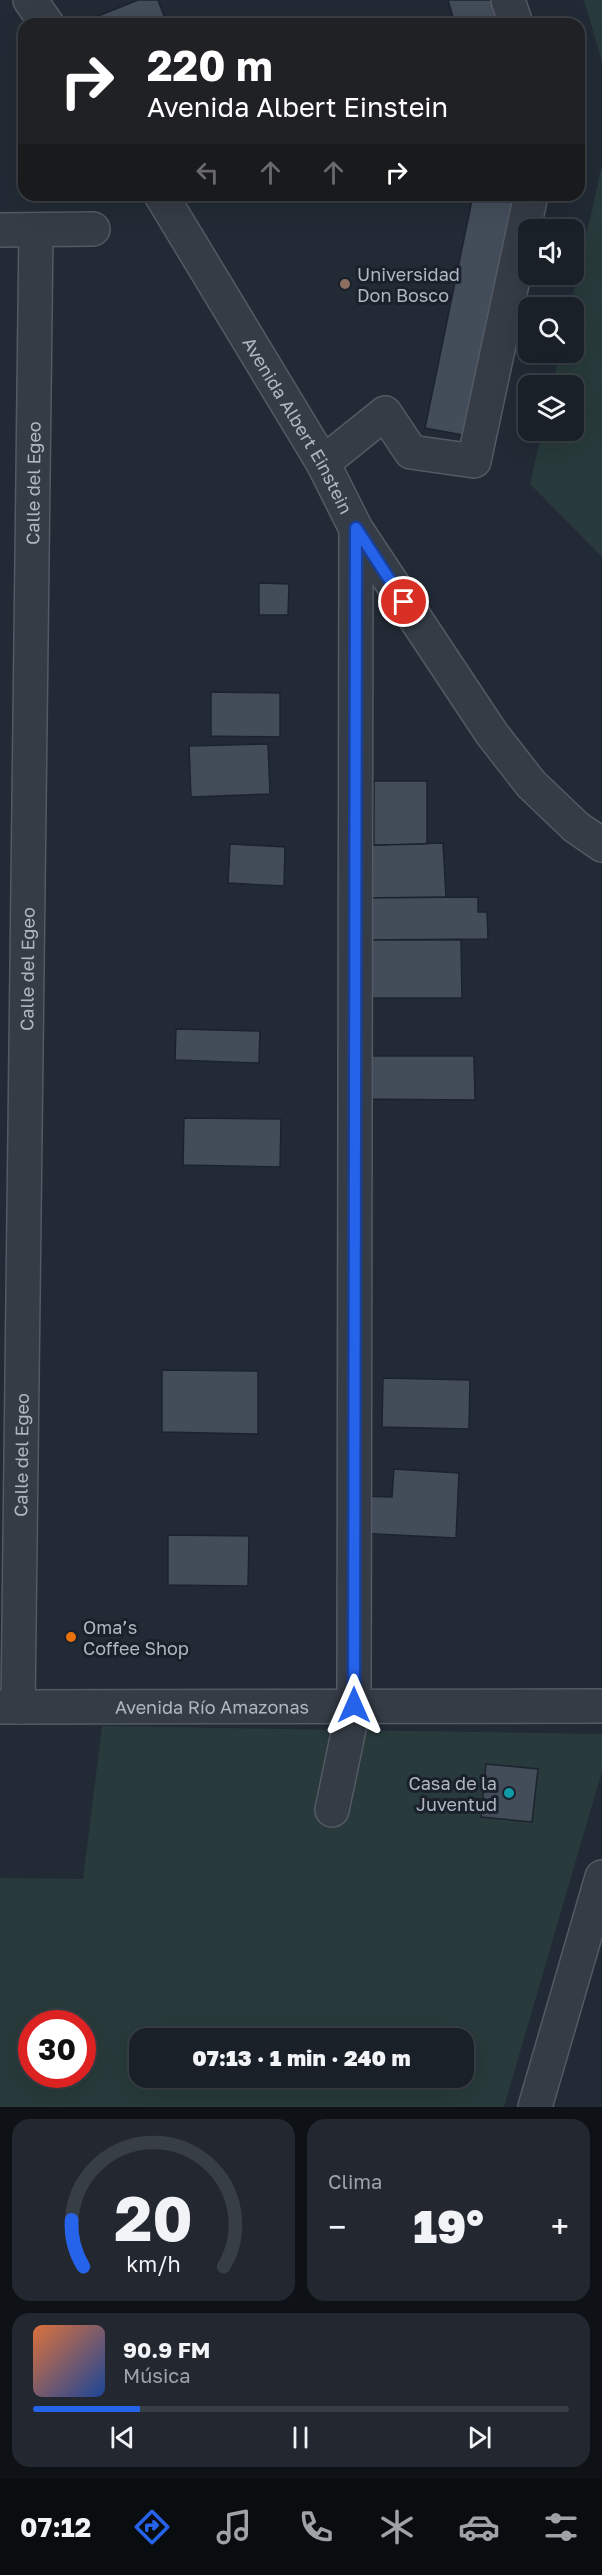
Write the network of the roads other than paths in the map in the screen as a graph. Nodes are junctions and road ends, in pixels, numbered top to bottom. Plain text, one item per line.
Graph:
1 (508, 0) edge
2 (514, 18) edge
3 (165, 201) edge
4 (530, 201) edge
5 (93, 229) dead end
6 (0, 230) edge
7 (36, 230) junction
8 (323, 463) junction
9 (356, 528) junction
10 (602, 845) edge
11 (354, 1705) junction
12 (602, 1706) edge
13 (9, 1707) edge
14 (332, 1810) dead end
15 (602, 1877) edge
16 (535, 2107) edge

1 - 2 street
3 - 8 street, Avenida Albert Einstein
4 - 8 street
5 - 7 street
6 - 7 street
7 - 13 street, Calle del Egeo
8 - 9 street, Avenida Albert Einstein
9 - 10 street, Avenida Albert Einstein
9 - 11 street
11 - 12 street, Avenida Río Amazonas
11 - 13 street, Avenida Río Amazonas
11 - 14 street
15 - 16 street

